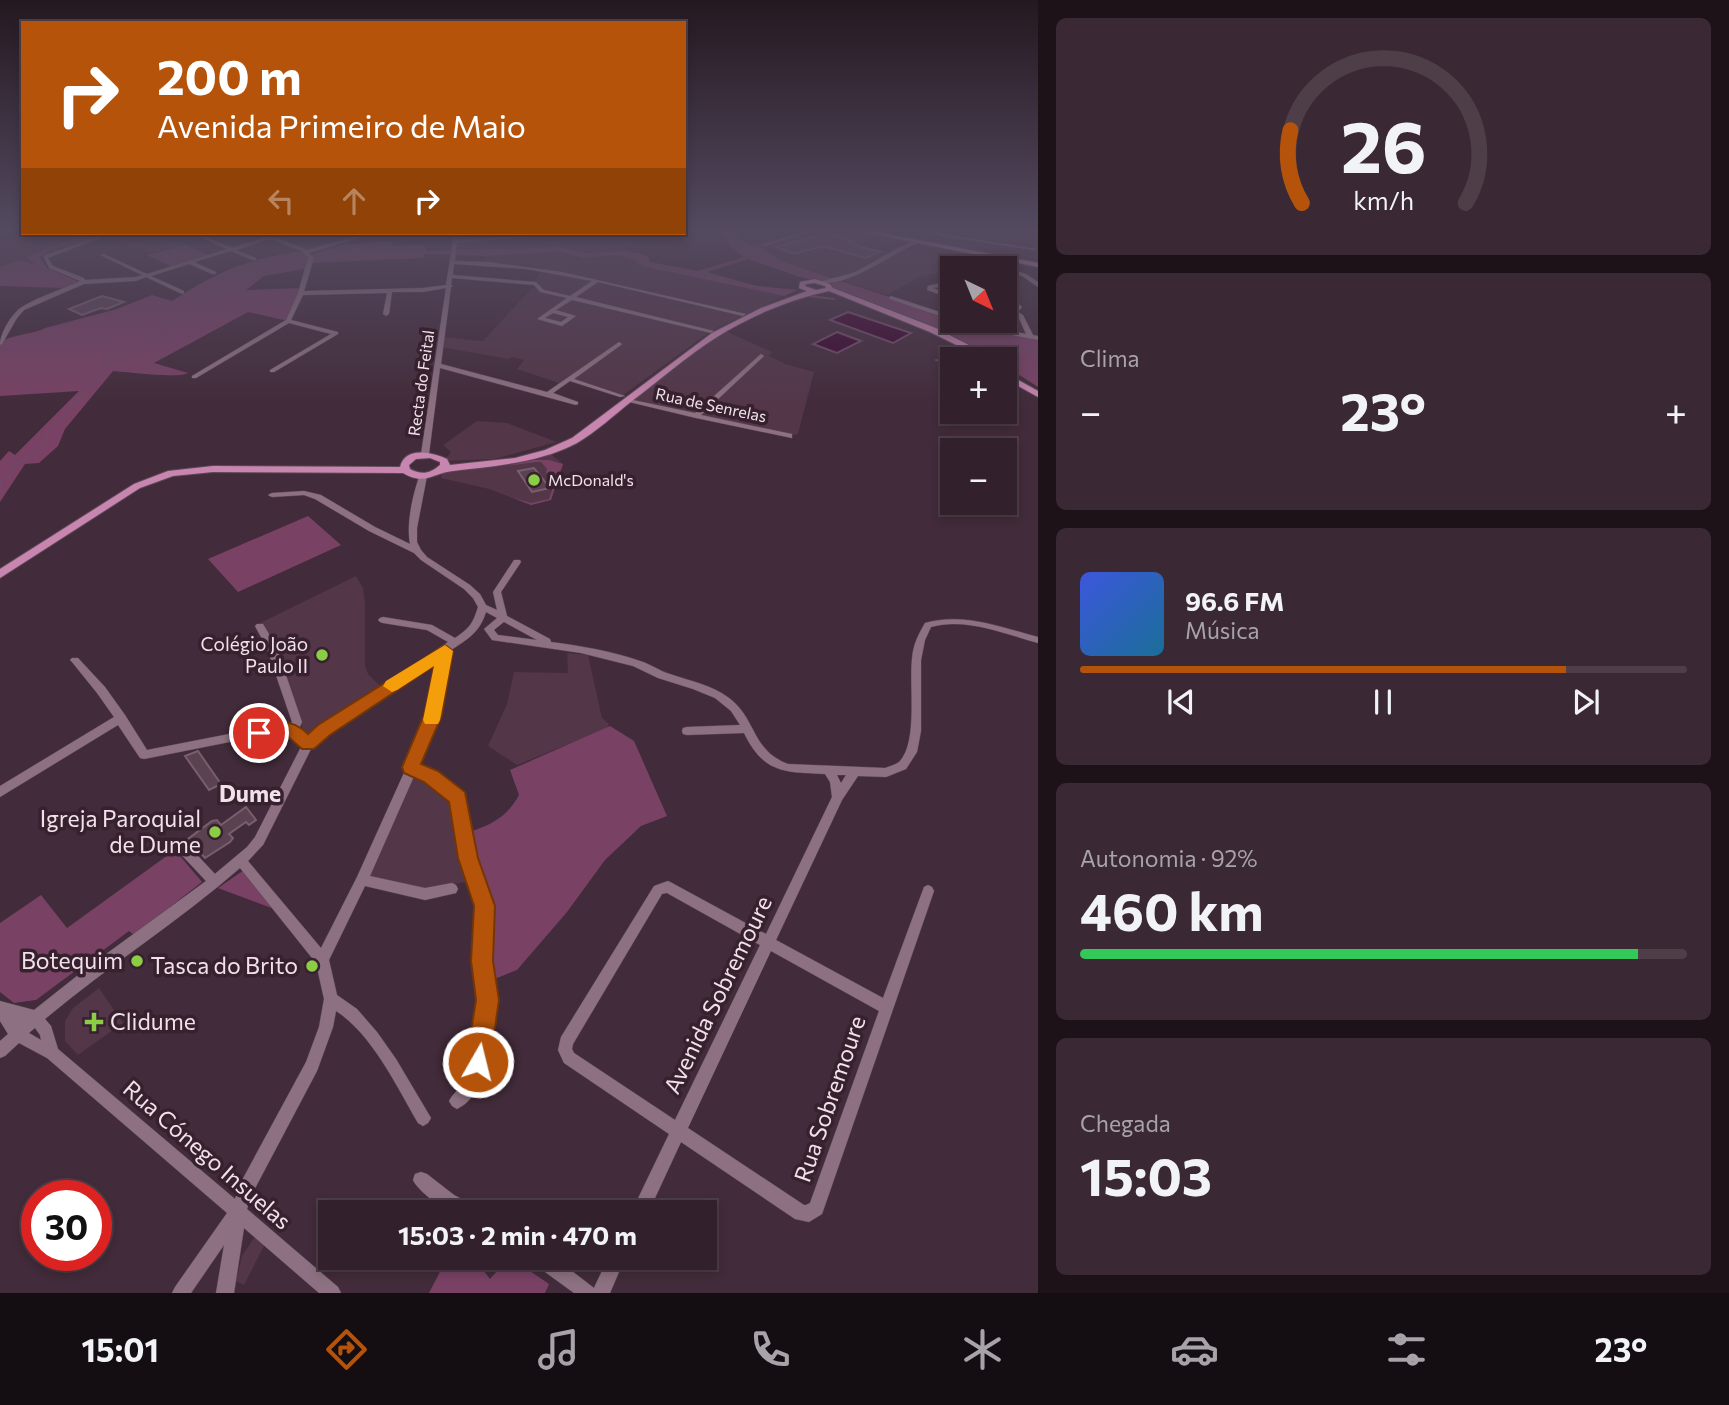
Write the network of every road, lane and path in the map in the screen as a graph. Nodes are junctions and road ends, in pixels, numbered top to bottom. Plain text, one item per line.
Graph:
1 (66, 289) edge
2 (176, 289) edge
3 (302, 289) edge
4 (417, 289) edge
5 (425, 289) edge
6 (449, 289) edge
7 (541, 289) edge
8 (583, 289) edge
9 (633, 289) edge
10 (796, 289) edge
11 (808, 289) edge
12 (822, 289) edge
13 (842, 289) edge
14 (390, 291) junction
15 (182, 292) dead end
16 (816, 292) junction
17 (301, 293) junction
18 (448, 294) junction
19 (570, 298) junction
20 (891, 298) dead end
21 (1017, 303) edge
22 (552, 311) junction
23 (1018, 313) joint
24 (386, 314) dead end
25 (743, 314) junction
26 (940, 314) edge
27 (288, 321) junction
28 (711, 331) junction
29 (1012, 333) edge
30 (1034, 337) edge
31 (2, 341) edge
32 (619, 344) dead end
33 (954, 347) edge
34 (967, 347) edge
35 (761, 356) dead end
36 (438, 365) junction
37 (272, 371) dead end
38 (1017, 374) edge
39 (194, 377) dead end
40 (569, 379) junction
41 (1017, 382) edge
42 (1038, 387) edge
43 (548, 394) junction
44 (1038, 395) edge
45 (625, 399) junction
46 (576, 403) dead end
47 (696, 416) junction
48 (789, 436) dead end
49 (425, 454) junction
50 (444, 465) junction
51 (405, 466) junction
52 (423, 476) junction
53 (272, 495) dead end
54 (416, 551) junction
55 (517, 562) dead end
56 (0, 566) edge
57 (0, 574) edge
58 (483, 607) junction
59 (503, 618) junction
60 (383, 620) dead end
61 (260, 626) dead end
62 (1038, 640) edge
63 (457, 643) junction
64 (567, 649) junction
65 (445, 651) junction
66 (75, 660) dead end
67 (121, 718) junction
68 (747, 729) junction
69 (293, 730) junction
70 (687, 732) dead end
71 (308, 744) junction
72 (411, 767) junction
73 (829, 771) junction
74 (855, 771) junction
75 (0, 792) edge
76 (838, 797) junction
77 (180, 845) dead end
78 (241, 861) junction
79 (362, 880) junction
80 (214, 882) junction
81 (452, 889) dead end
82 (928, 891) dead end
83 (768, 942) junction
84 (322, 960) junction
85 (331, 999) junction
86 (0, 1008) edge
87 (887, 1008) junction
88 (36, 1018) junction
89 (16, 1034) junction
90 (0, 1051) edge
91 (52, 1053) junction
92 (457, 1101) dead end
93 (423, 1118) dead end
94 (678, 1130) junction
95 (421, 1180) dead end
96 (447, 1200) edge
97 (645, 1200) edge
98 (238, 1211) junction
99 (556, 1270) edge
100 (612, 1270) edge
101 (181, 1293) edge
102 (225, 1293) edge
103 (332, 1293) edge
104 (588, 1293) edge
105 (601, 1293) edge

1 - 31 street
2 - 15 street
3 - 17 street
4 - 14 street
5 - 18 street
6 - 18 street, Recta do Feital
7 - 19 street
8 - 19 street
9 - 25 street
10 - 25 main road
11 - 16 main road
12 - 16 main road
13 - 34 main road
14 - 17 street
14 - 24 street
16 - 33 main road
16 - 45 main road
17 - 27 street
18 - 36 street, Recta do Feital
19 - 22 street
19 - 28 street
20 - 26 street
21 - 23 street
22 - 22 street
23 - 30 street
25 - 28 main road
27 - 37 street
27 - 39 street
28 - 45 main road
29 - 30 street
32 - 40 street
35 - 47 street
36 - 43 street
36 - 49 street, Recta do Feital
38 - 42 main road
40 - 43 street
40 - 45 street, Rua de Senrelas
41 - 44 main road
43 - 46 street
45 - 47 street, Rua de Senrelas
45 - 50 main road
47 - 48 street, Rua de Senrelas
49 - 50 main road
49 - 51 main road
50 - 52 main road
51 - 52 main road
51 - 56 main road
51 - 57 main road
52 - 54 street
53 - 54 street
54 - 58 street
55 - 59 street
58 - 59 street
58 - 63 street
59 - 64 street
59 - 64 street
60 - 63 street
61 - 69 street
62 - 74 street
63 - 65 street
64 - 68 street
65 - 71 street
65 - 72 street
66 - 67 street
67 - 69 street
67 - 75 street
68 - 70 street
68 - 73 street
69 - 71 street
71 - 78 street
72 - 79 street
72 - 92 street
73 - 74 street
73 - 76 street
74 - 76 street, Avenida Sobremoure
76 - 83 street, Avenida Sobremoure
77 - 80 street
78 - 80 street
78 - 84 street
79 - 81 street
79 - 84 street
80 - 88 street
82 - 87 street, Rua Sobremoure
83 - 87 street, Rua Sobremoure
83 - 94 street, Avenida Sobremoure
83 - 94 street, Rua Sobremoure
84 - 85 street
85 - 93 street
85 - 98 street
86 - 88 street
86 - 89 street
87 - 94 street, Rua Sobremoure
88 - 89 street
88 - 91 street, Rua Cónego Insuelas
89 - 90 street
89 - 91 street, Rua Cónego Insuelas
91 - 98 street, Rua Cónego Insuelas
94 - 97 street, Avenida Sobremoure
95 - 96 street
98 - 101 street
98 - 102 street
98 - 103 street, Rua Cónego Insuelas
99 - 104 street
100 - 105 street

